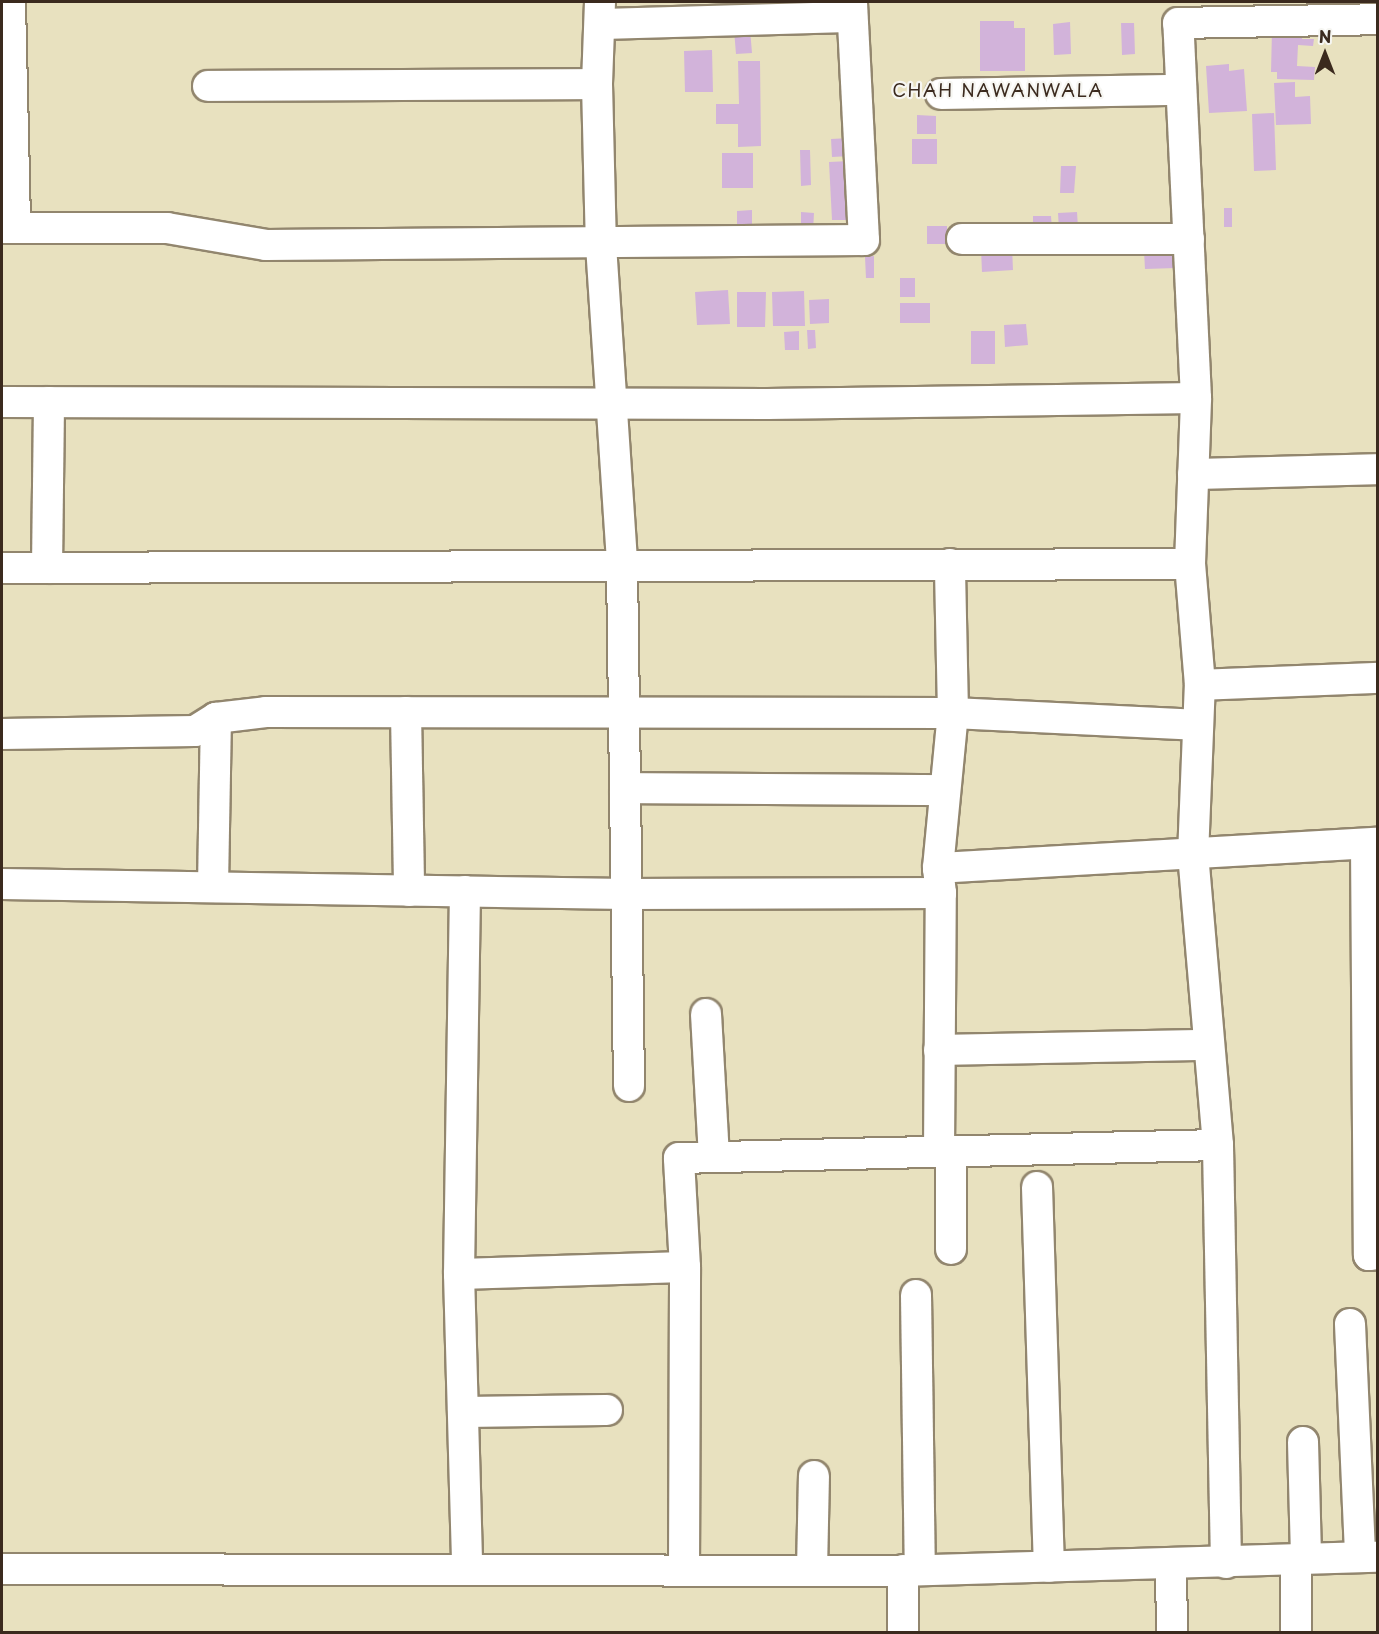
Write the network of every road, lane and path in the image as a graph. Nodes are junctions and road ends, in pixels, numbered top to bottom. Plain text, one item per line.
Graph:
1 (10, 2) edge
2 (852, 9) edge
3 (1280, 11) edge
4 (600, 13) edge
5 (1377, 19) edge
6 (597, 84) junction
7 (208, 86) dead end
8 (1181, 90) junction
9 (941, 94) dead end
10 (8, 228) edge
11 (1188, 238) junction
12 (962, 239) dead end
13 (601, 245) junction
14 (1196, 398) junction
15 (613, 401) junction
16 (2, 402) edge
17 (49, 402) junction
18 (1377, 469) edge
19 (1193, 474) junction
20 (950, 564) junction
21 (1190, 564) junction
22 (622, 566) junction
23 (2, 568) edge
24 (47, 568) junction
25 (1377, 678) edge
26 (1200, 685) junction
27 (624, 710) junction
28 (406, 712) junction
29 (953, 713) junction
30 (216, 718) junction
31 (1195, 725) junction
32 (2, 734) edge
33 (625, 788) junction
34 (945, 790) junction
35 (1372, 844) edge
36 (1193, 856) junction
37 (939, 881) junction
38 (2, 884) edge
39 (213, 887) junction
40 (409, 891) junction
41 (465, 891) junction
42 (627, 894) junction
43 (706, 1014) dead end
44 (1209, 1045) junction
45 (939, 1050) junction
46 (629, 1086) dead end
47 (1218, 1145) junction
48 (945, 1152) junction
49 (714, 1157) junction
50 (1037, 1187) dead end
51 (951, 1249) dead end
52 (1377, 1254) edge
53 (685, 1267) junction
54 (459, 1274) junction
55 (916, 1295) dead end
56 (1350, 1324) dead end
57 (607, 1410) dead end
58 (463, 1412) junction
59 (1303, 1442) dead end
60 (813, 1476) dead end
61 (1369, 1557) edge
62 (1301, 1558) junction
63 (1226, 1563) junction
64 (1171, 1564) junction
65 (1049, 1567) junction
66 (2, 1569) edge
67 (467, 1569) junction
68 (684, 1570) junction
69 (812, 1570) junction
70 (912, 1570) junction
71 (903, 1632) edge
72 (1172, 1632) edge
73 (1296, 1632) edge

1 - 10 street
2 - 4 street
2 - 13 street
3 - 5 street
3 - 8 street
4 - 6 street
6 - 7 street
6 - 13 street
8 - 9 street
8 - 11 street
10 - 13 street
11 - 12 street
11 - 14 street
13 - 15 street
14 - 15 street
14 - 19 street
15 - 17 street
15 - 22 street
16 - 17 street
17 - 24 street
18 - 19 street
19 - 21 street
20 - 21 street
20 - 22 street
20 - 29 street
21 - 26 street
22 - 24 street
22 - 27 street
23 - 24 street
25 - 26 street
26 - 31 street
27 - 28 street
27 - 29 street
27 - 33 street
28 - 30 street
28 - 40 street
29 - 31 street
29 - 34 street
30 - 32 street
30 - 39 street
31 - 36 street
33 - 34 street
33 - 42 street
34 - 37 street
35 - 36 street
35 - 52 street
36 - 37 street
36 - 44 street
37 - 42 street
37 - 45 street
38 - 39 street
39 - 40 street
40 - 41 street
41 - 42 street
41 - 54 street
42 - 46 street
43 - 49 street
44 - 45 street
44 - 47 street
45 - 48 street
47 - 48 street
47 - 63 street
48 - 49 street
48 - 51 street
49 - 53 street
50 - 65 street
53 - 54 street
53 - 68 street
54 - 58 street
55 - 70 street
56 - 61 street
57 - 58 street
58 - 67 street
59 - 62 street
60 - 69 street
61 - 62 street
62 - 63 street
62 - 73 street
63 - 64 street
64 - 65 street
64 - 72 street
65 - 70 street
66 - 67 street
67 - 68 street
68 - 69 street
69 - 70 street
70 - 71 street

